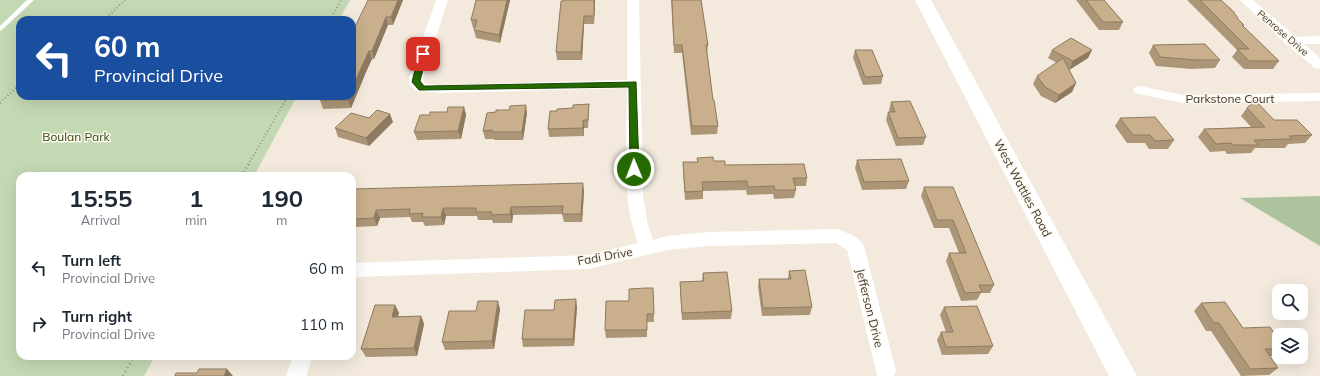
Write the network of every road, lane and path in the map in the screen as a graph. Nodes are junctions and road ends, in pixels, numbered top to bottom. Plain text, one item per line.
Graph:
1 (31, 0) edge
2 (125, 0) edge
3 (341, 0) edge
4 (442, 0) edge
5 (633, 0) edge
6 (922, 0) edge
7 (1246, 0) edge
8 (108, 16) edge
9 (332, 16) edge
10 (0, 29) edge
11 (1320, 40) edge
12 (1291, 41) junction
13 (1320, 66) edge
14 (633, 84) junction
15 (16, 88) edge
16 (1140, 90) dead end
17 (1320, 97) edge
18 (286, 100) edge
19 (0, 103) edge
20 (244, 172) edge
21 (855, 246) joint
22 (648, 248) junction
23 (356, 270) edge
24 (132, 360) edge
25 (302, 360) edge
26 (886, 371) dead end
27 (123, 376) edge
28 (296, 376) edge
29 (1123, 376) edge

1 - 10 lane
2 - 8 path
3 - 9 path
4 - 14 street
5 - 14 street
6 - 29 street, West Wattles Road
7 - 12 street, Penrose Drive
11 - 12 street
12 - 13 street, Penrose Drive
14 - 22 street
15 - 19 path
16 - 17 street, Parkstone Court
18 - 20 path
21 - 22 street, Fadi Drive
21 - 26 street, Jefferson Drive
22 - 23 street, Fadi Drive
24 - 27 path
25 - 28 street

